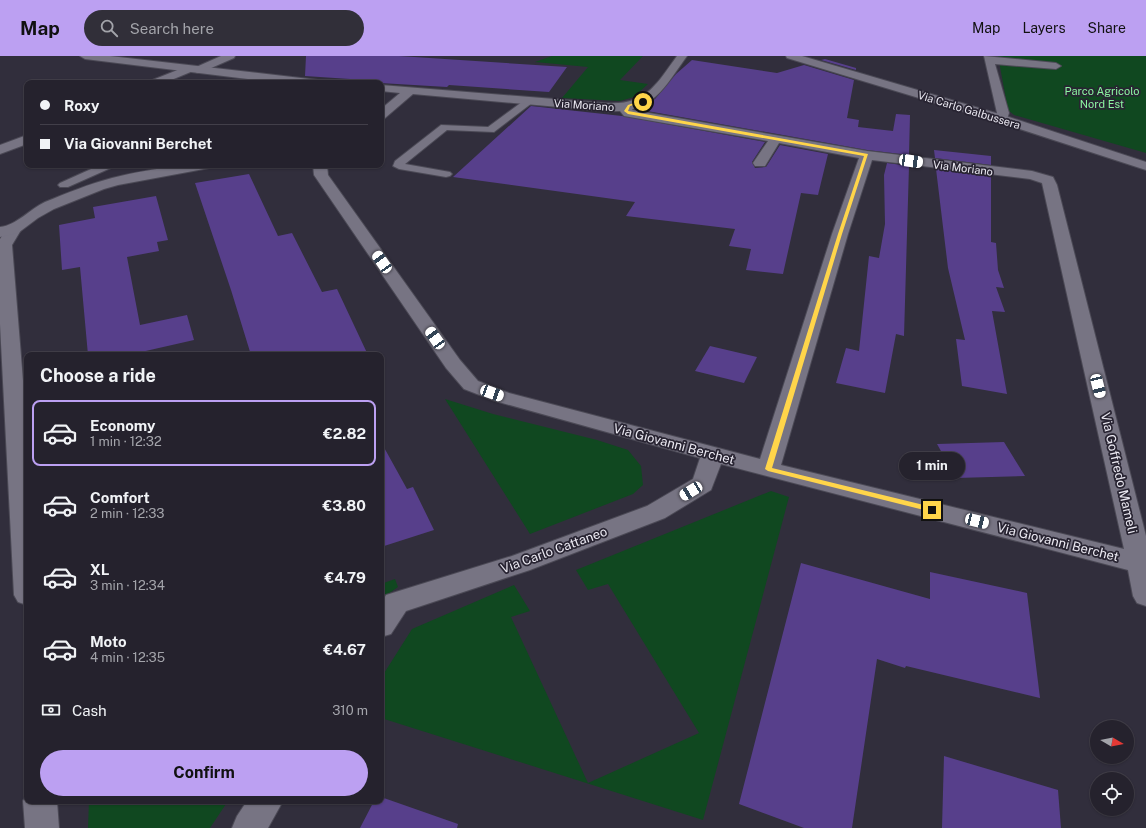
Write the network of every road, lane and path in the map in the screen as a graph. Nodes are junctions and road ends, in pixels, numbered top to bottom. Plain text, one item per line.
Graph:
1 (85, 56) edge
2 (230, 56) edge
3 (682, 56) edge
4 (791, 56) edge
5 (1049, 56) edge
6 (990, 58) edge
7 (194, 70) junction
8 (163, 80) edge
9 (289, 80) edge
10 (384, 88) edge
11 (407, 90) junction
12 (529, 101) junction
13 (384, 105) edge
14 (629, 106) junction
15 (384, 112) edge
16 (1002, 119) junction
17 (776, 138) junction
18 (24, 139) edge
19 (0, 150) edge
20 (867, 155) junction
21 (760, 163) dead end
22 (1146, 166) edge
23 (102, 168) edge
24 (182, 168) edge
25 (320, 168) edge
26 (446, 174) dead end
27 (64, 185) dead end
28 (1050, 188) joint
29 (7, 229) edge
30 (713, 454) junction
31 (768, 469) junction
32 (24, 549) edge
33 (1140, 563) junction
34 (1146, 596) edge
35 (384, 621) edge
36 (40, 804) edge
37 (264, 804) edge
38 (42, 828) edge
39 (249, 828) edge

1 - 7 street
2 - 7 street
3 - 14 street
4 - 16 street, Via Carlo Galbussera
5 - 6 street
6 - 16 street
7 - 8 street
7 - 9 street
10 - 11 street, Via Moriano
11 - 12 street, Via Moriano
11 - 13 street
11 - 15 street
12 - 14 street, Via Moriano
12 - 26 lane
14 - 17 street, Via Moriano
16 - 22 street, Via Carlo Galbussera
17 - 20 street, Via Moriano
17 - 21 street
18 - 19 street
20 - 28 street, Via Moriano
20 - 31 street
23 - 27 lane
24 - 29 street
25 - 30 street, Via Giovanni Berchet
28 - 33 street, Via Goffredo Mameli
29 - 32 street
30 - 31 street, Via Giovanni Berchet
30 - 35 street, Via Carlo Cattaneo
31 - 33 street, Via Giovanni Berchet
33 - 34 street, Via Goffredo Mameli
36 - 38 street
37 - 39 street

